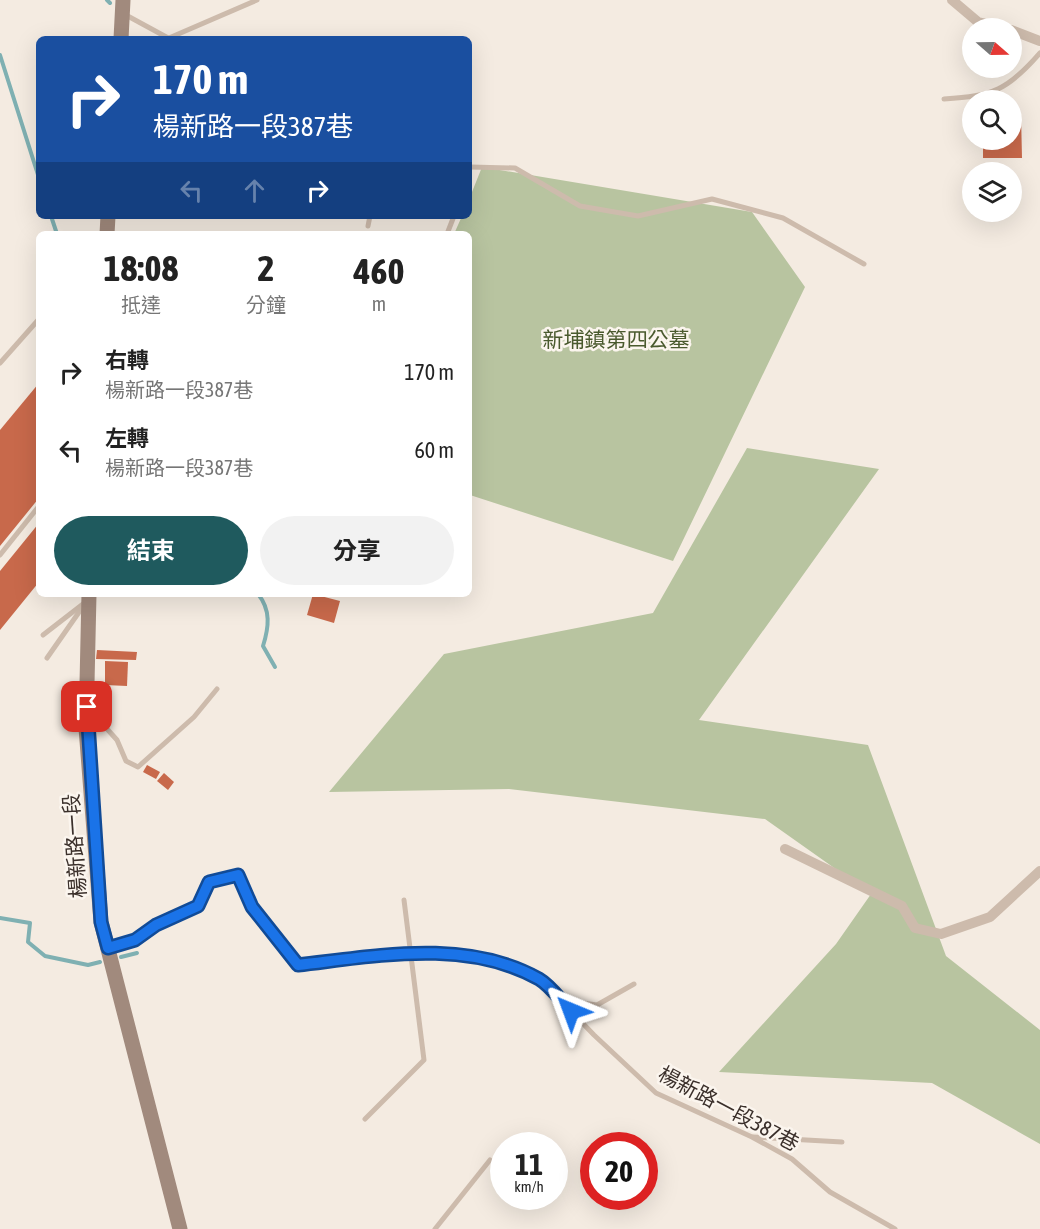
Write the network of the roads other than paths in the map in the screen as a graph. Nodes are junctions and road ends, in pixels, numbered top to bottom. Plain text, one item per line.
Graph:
1 (257, 0) edge
2 (952, 0) edge
3 (123, 6) edge
4 (973, 18) edge
5 (1022, 34) edge
6 (121, 36) edge
7 (165, 36) edge
8 (176, 36) edge
9 (1040, 41) edge
10 (1040, 53) edge
11 (945, 99) dead end
12 (472, 169) edge
13 (369, 219) edge
14 (368, 226) dead end
15 (864, 264) dead end
16 (36, 322) edge
17 (0, 363) edge
18 (36, 510) edge
19 (0, 555) edge
20 (88, 597) edge
21 (88, 597) edge
22 (89, 597) edge
23 (43, 636) dead end
24 (47, 658) dead end
25 (217, 689) dead end
26 (87, 707) junction
27 (785, 849) dead end
28 (1040, 871) edge
29 (404, 900) dead end
30 (108, 948) junction
31 (412, 953) junction
32 (634, 984) dead end
33 (560, 1000) junction
34 (365, 1119) dead end
35 (752, 1137) junction
36 (842, 1143) dead end
37 (490, 1160) dead end
38 (180, 1229) edge
39 (435, 1229) edge
40 (895, 1229) edge

1 - 8 lane
2 - 4 street
3 - 6 main road
3 - 7 lane
5 - 9 street
10 - 11 lane
12 - 15 lane
13 - 14 lane
16 - 17 lane
18 - 19 lane
20 - 23 lane
21 - 24 lane
22 - 26 main road, 楊新路一段
25 - 26 lane
26 - 30 main road, 楊新路一段
27 - 28 street
29 - 31 lane
30 - 31 lane, 楊新路一段387巷
30 - 38 main road, 楊新路一段
31 - 33 lane, 楊新路一段387巷
31 - 34 lane
32 - 33 lane
33 - 35 lane, 楊新路一段387巷
35 - 36 lane
35 - 40 lane, 楊新路一段387巷
37 - 39 lane

